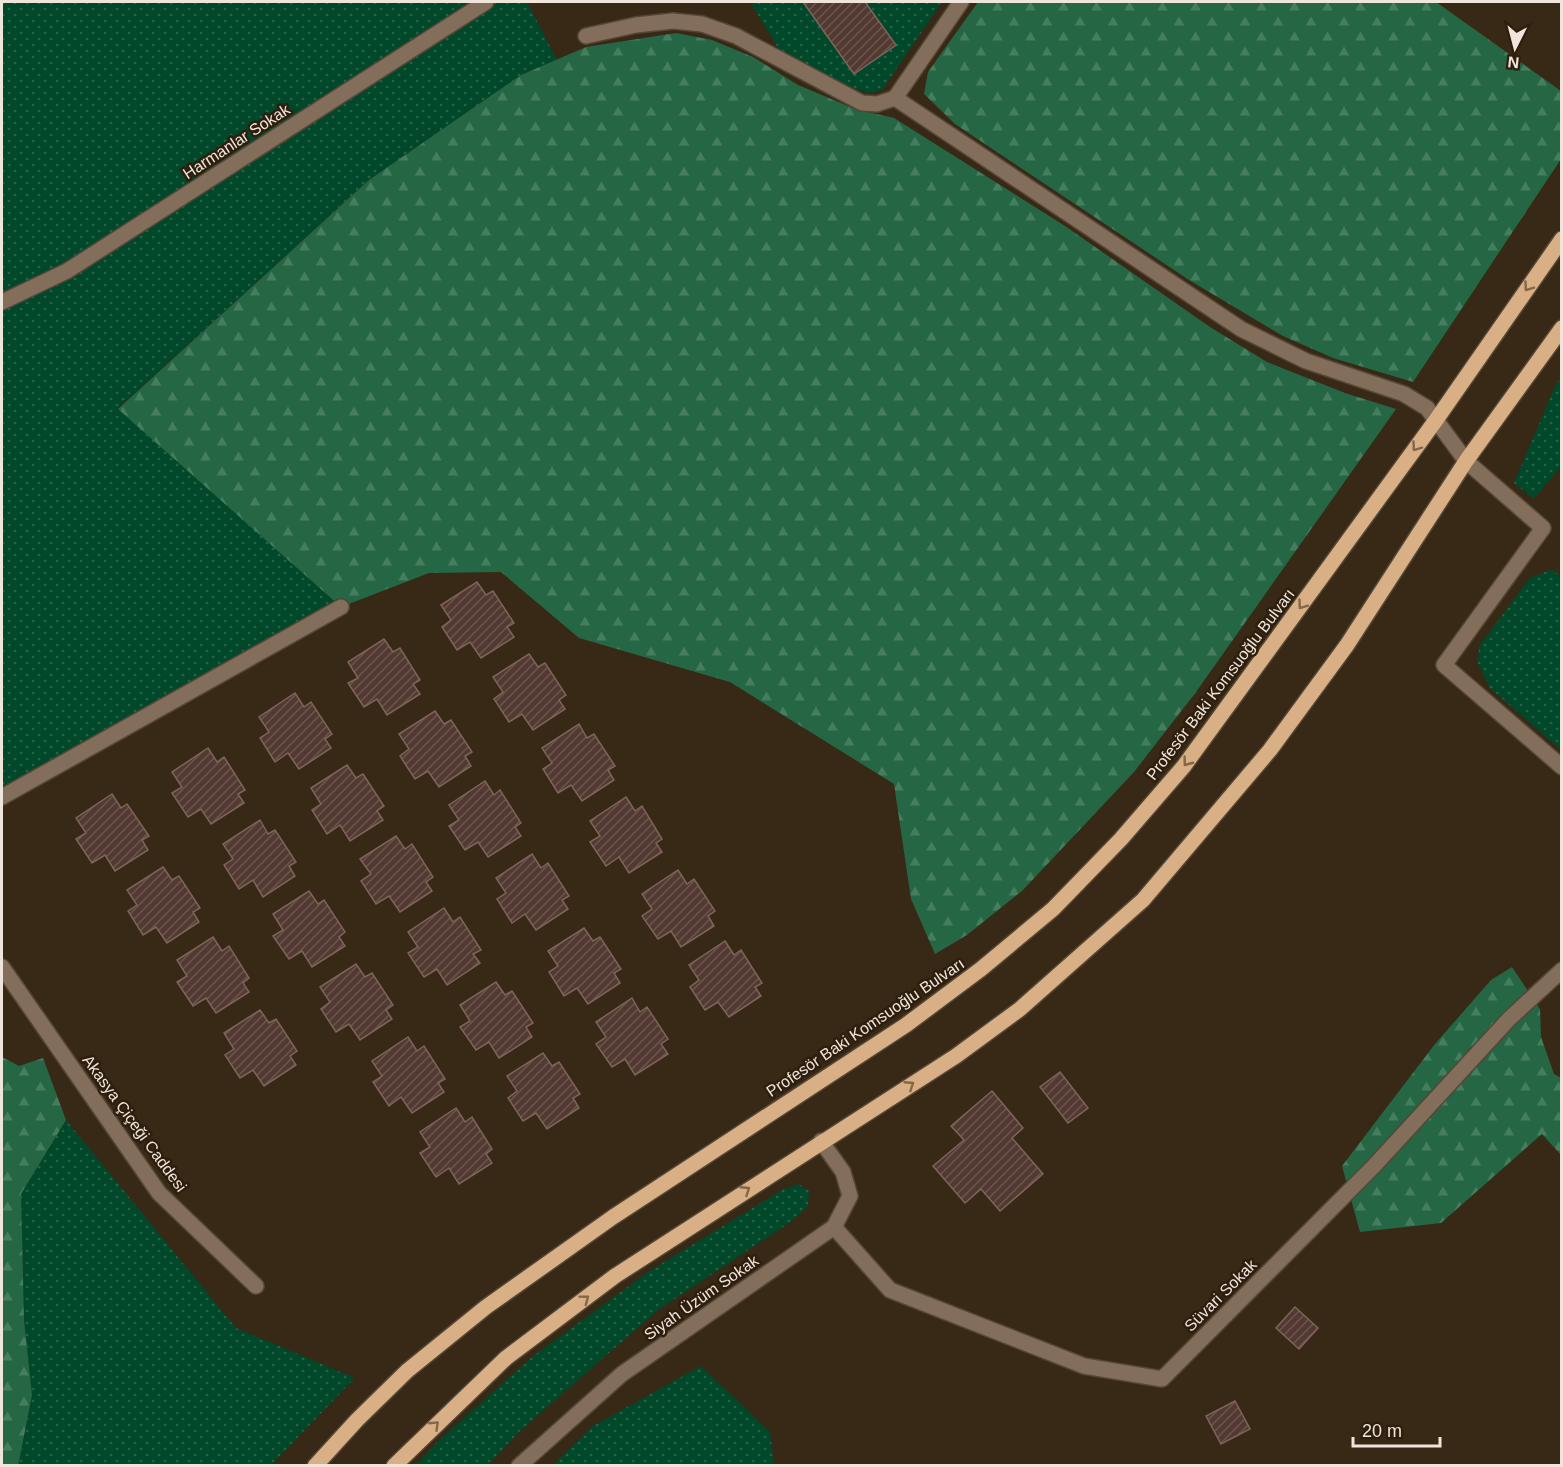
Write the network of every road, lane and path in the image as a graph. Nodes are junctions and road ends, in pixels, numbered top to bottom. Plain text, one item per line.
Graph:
1 (486, 2) edge
2 (961, 2) edge
3 (586, 36) dead end
4 (895, 98) junction
5 (1562, 239) edge
6 (2, 302) edge
7 (1562, 328) edge
8 (1436, 420) junction
9 (1466, 461) junction
10 (341, 607) dead end
11 (1562, 767) edge
12 (2, 797) edge
13 (2, 967) edge
14 (1562, 970) edge
15 (821, 1142) junction
16 (834, 1227) junction
17 (256, 1286) dead end
18 (315, 1466) edge
19 (394, 1466) edge
20 (519, 1466) edge

1 - 6 street, Harmanlar Sokak
2 - 4 street
3 - 4 street
4 - 8 street
5 -> 8 main road, Profesör Baki Komsuoğlu Bulvarı
7 - 9 main road
8 - 9 street
8 -> 18 main road, Profesör Baki Komsuoğlu Bulvarı
9 - 11 street
15 -> 9 main road
10 - 12 street
13 - 17 street, Akasya Çiçeği Caddesi
14 - 16 street, Süvari Sokak
15 - 16 street, Siyah Üzüm Sokak
19 -> 15 main road
16 - 20 street, Siyah Üzüm Sokak

